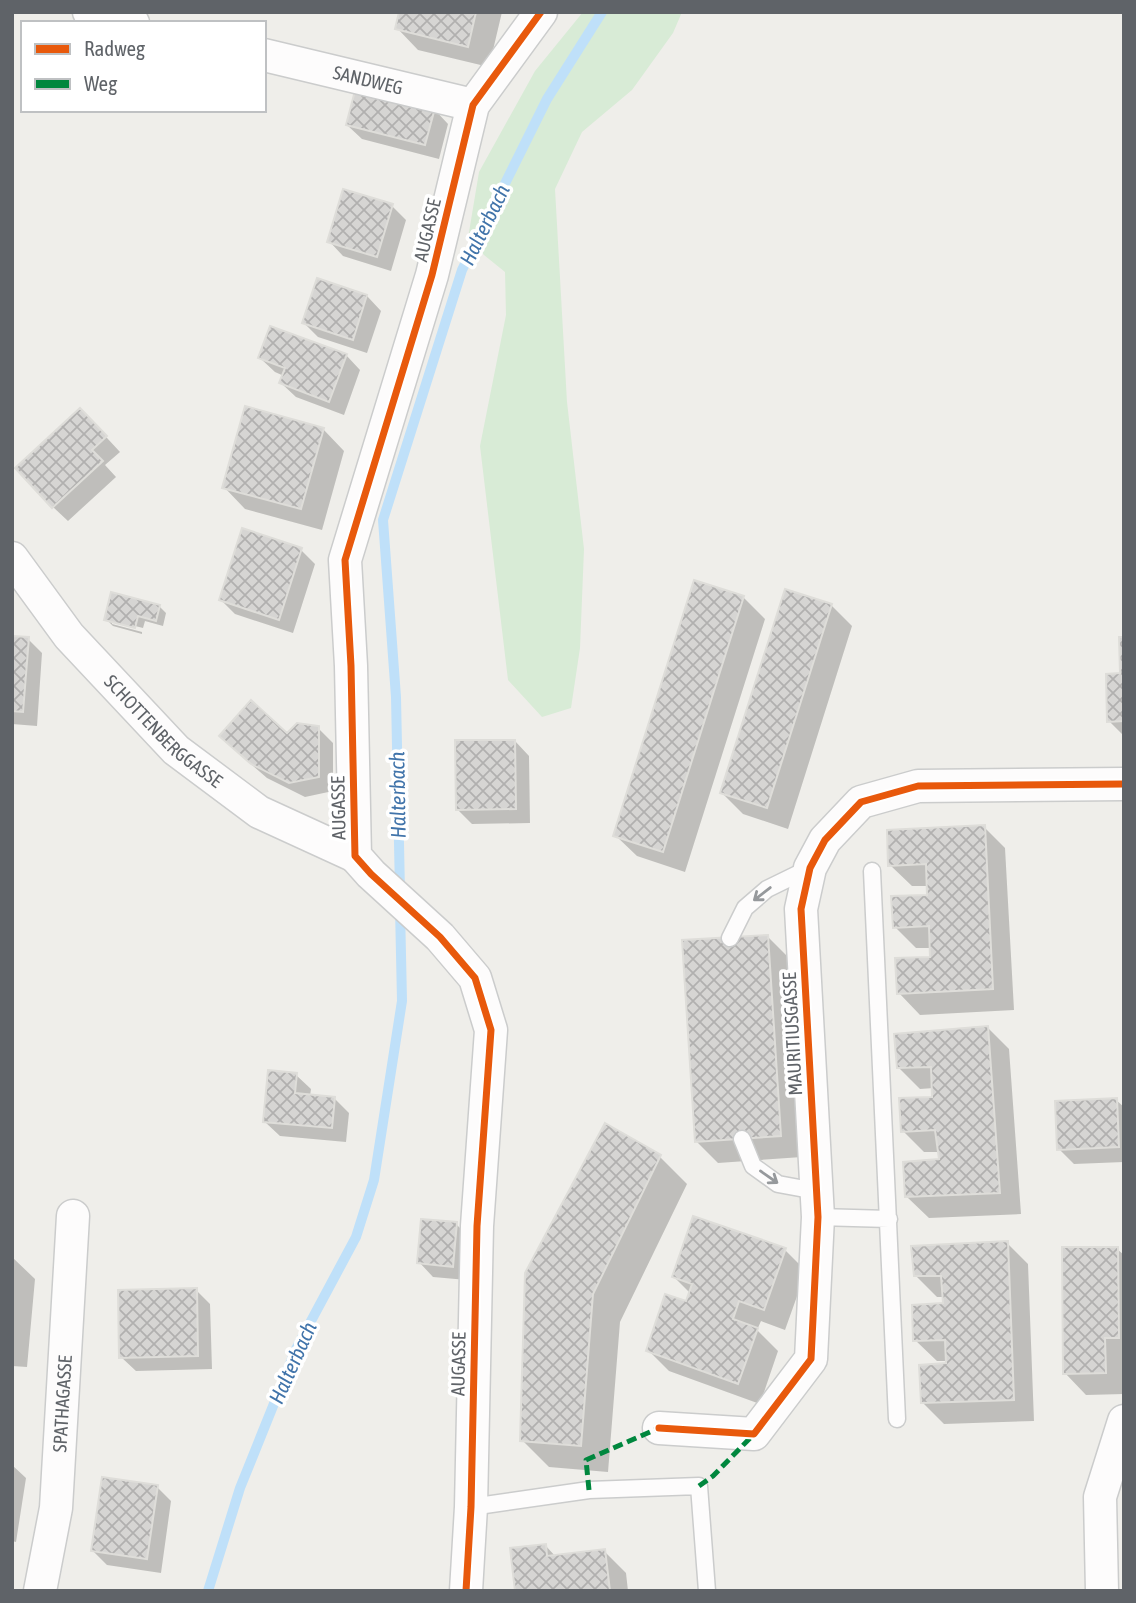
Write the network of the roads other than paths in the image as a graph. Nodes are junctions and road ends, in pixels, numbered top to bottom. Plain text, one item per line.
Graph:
1 (89, 12) edge
2 (541, 12) edge
3 (124, 21) edge
4 (266, 54) edge
5 (473, 105) junction
6 (12, 558) edge
7 (1124, 784) edge
8 (363, 865) junction
9 (810, 868) junction
10 (872, 870) dead end
11 (730, 938) dead end
12 (742, 1139) dead end
13 (817, 1204) junction
14 (73, 1216) dead end
15 (889, 1219) junction
16 (897, 1419) dead end
17 (1124, 1421) edge
18 (659, 1428) dead end
19 (471, 1507) junction
20 (40, 1591) edge
21 (466, 1591) edge
22 (707, 1591) edge
23 (1102, 1591) edge

1 - 3 street
2 - 5 street, AUGASSE
4 - 5 street, SANDWEG
5 - 8 street, AUGASSE
6 - 8 street, SCHOTTENBERGGASSE
7 - 9 street, MAURITIUSGASSE
8 - 19 street, AUGASSE
9 -> 11 lane
9 - 13 street, MAURITIUSGASSE
10 - 15 lane
12 -> 13 lane
13 - 15 lane
13 - 18 street, MAURITIUSGASSE
14 - 20 street, SPATHAGASSE
15 - 16 lane
17 - 23 street
19 - 21 street, AUGASSE
19 - 22 lane

